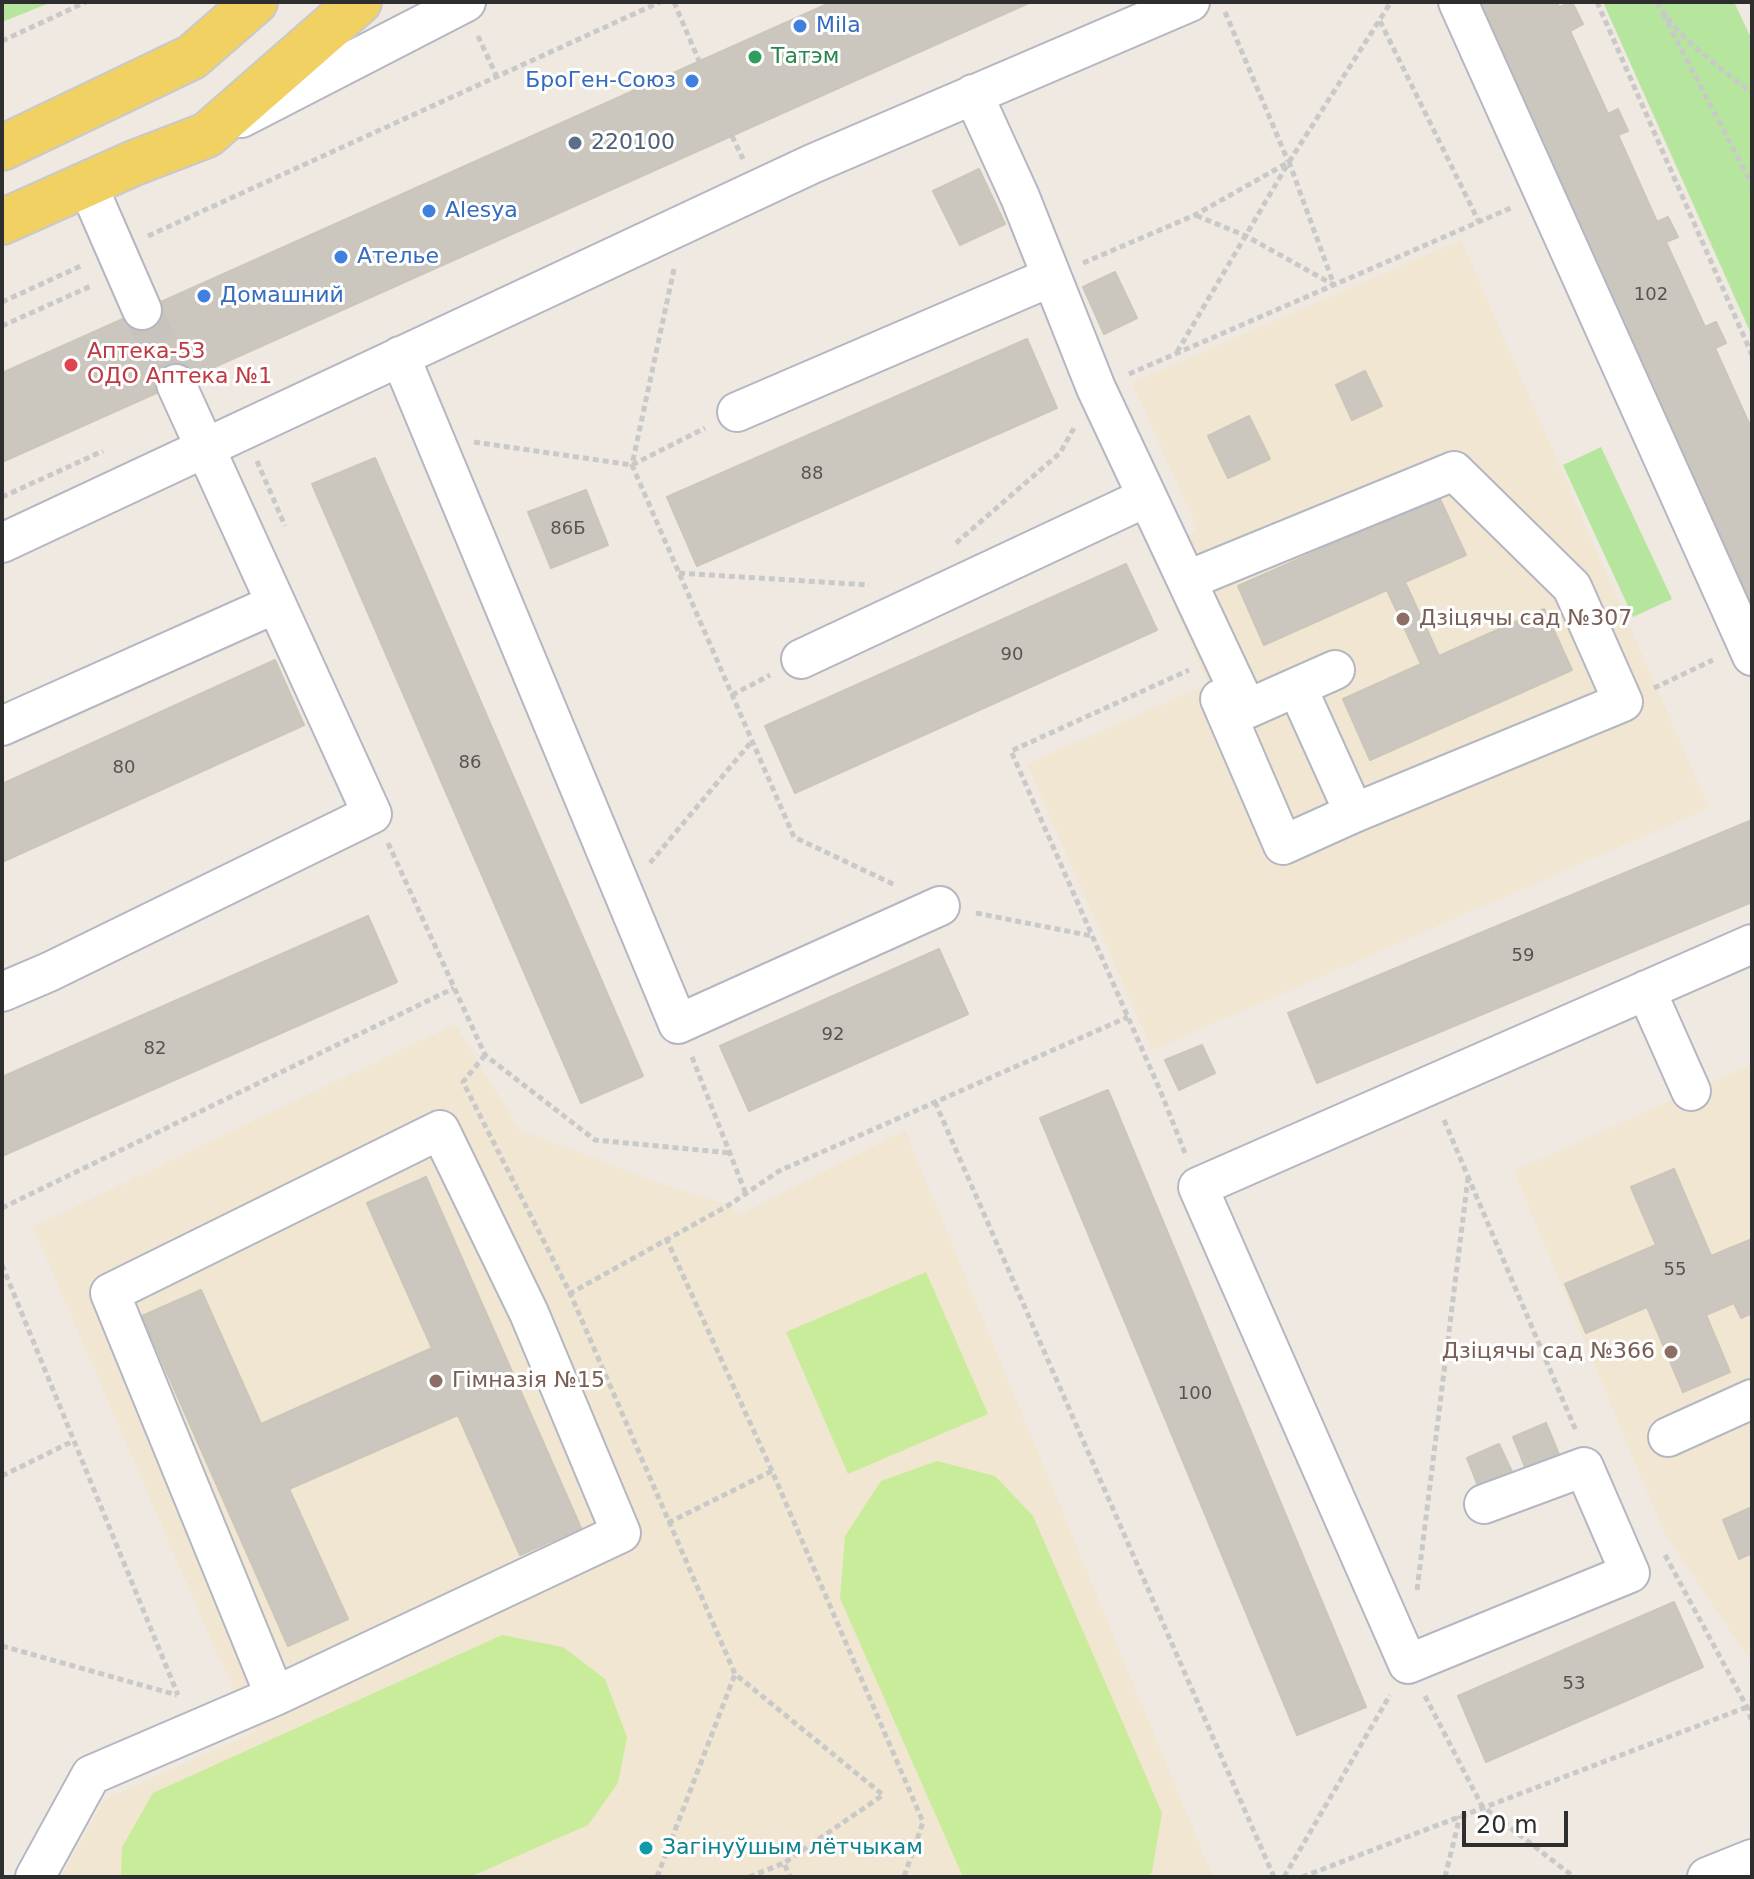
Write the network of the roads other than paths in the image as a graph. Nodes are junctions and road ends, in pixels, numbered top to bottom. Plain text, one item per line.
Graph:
1 (255, 2) edge
2 (359, 2) edge
3 (466, 2) edge
4 (1190, 2) edge
5 (1458, 2) edge
6 (973, 94) junction
7 (207, 135) junction
8 (2, 148) edge
9 (87, 184) junction
10 (2, 222) edge
11 (1051, 277) junction
12 (142, 310) tunnel mouth
13 (400, 356) junction
14 (176, 384) tunnel mouth
15 (737, 412) road end
16 (205, 449) junction
17 (1147, 497) junction
18 (2, 543) edge
19 (1188, 580) junction
20 (275, 604) junction
21 (1750, 650) edge
22 (801, 659) dead end
23 (1335, 670) dead end
24 (1297, 687) junction
25 (1238, 691) junction
26 (2, 726) edge
27 (1354, 813) junction
28 (940, 906) dead end
29 (1752, 944) edge
30 (1646, 990) junction
31 (2, 992) edge
32 (1691, 1091) dead end
33 (1752, 1399) edge
34 (1668, 1437) dead end
35 (1484, 1504) dead end
36 (260, 1702) junction
37 (1752, 1859) edge
38 (35, 1877) edge
39 (1707, 1877) edge

1 - 8 main road
2 - 7 main road
3 - 7 lane
4 - 6 lane
5 - 21 lane
6 - 11 lane
6 - 13 lane
7 - 9 main road
9 - 10 main road
9 - 12 lane
11 - 15 lane
11 - 17 lane
13 - 16 lane
13 - 28 lane
14 - 16 lane
16 - 18 lane
16 - 20 lane
17 - 19 lane
17 - 22 lane
19 - 25 lane
19 - 27 lane
20 - 26 lane
20 - 31 lane
23 - 24 lane
24 - 25 lane
24 - 27 lane
25 - 27 lane
29 - 30 lane
30 - 32 lane
30 - 35 lane
33 - 34 lane
36 - 36 lane
36 - 38 lane
37 - 39 lane

